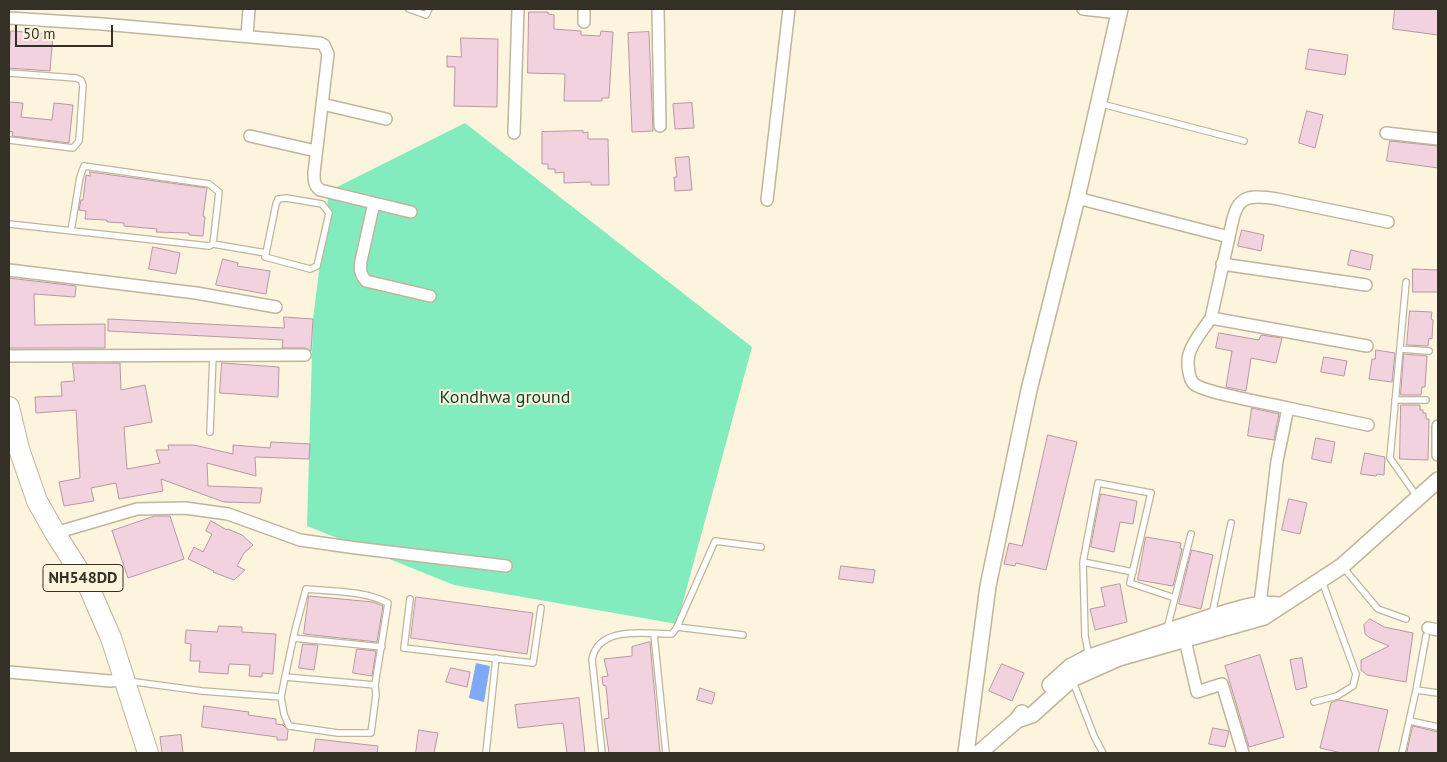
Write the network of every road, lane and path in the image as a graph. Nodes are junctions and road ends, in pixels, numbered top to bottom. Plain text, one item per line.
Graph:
1 (249, 9) edge
2 (409, 9) edge
3 (429, 9) edge
4 (518, 9) edge
5 (584, 9) edge
6 (658, 9) edge
7 (789, 9) edge
8 (1083, 9) edge
9 (1119, 11) edge
10 (9, 18) edge
11 (584, 22) dead end
12 (247, 36) junction
13 (9, 74) edge
14 (1098, 103) junction
15 (322, 104) junction
16 (386, 119) dead end
17 (660, 126) dead end
18 (1386, 133) dead end
19 (514, 134) dead end
20 (250, 136) dead end
21 (1438, 139) edge
22 (9, 140) edge
23 (1244, 141) dead end
24 (316, 151) junction
25 (1077, 198) junction
26 (767, 200) dead end
27 (374, 203) junction
28 (411, 212) dead end
29 (1388, 222) dead end
30 (9, 224) edge
31 (71, 231) junction
32 (1228, 237) junction
33 (213, 244) junction
34 (266, 253) junction
35 (1222, 264) junction
36 (9, 270) edge
37 (1406, 282) dead end
38 (1366, 285) dead end
39 (430, 296) dead end
40 (276, 307) dead end
41 (1211, 318) junction
42 (1367, 346) dead end
43 (1400, 349) junction
44 (1429, 351) dead end
45 (305, 355) dead end
46 (9, 356) edge
47 (213, 356) junction
48 (1396, 400) junction
49 (1426, 400) dead end
50 (9, 407) edge
51 (1288, 408) junction
52 (1368, 425) dead end
53 (1438, 426) edge
54 (210, 432) dead end
55 (1438, 455) edge
56 (1438, 480) edge
57 (1418, 498) junction
58 (1231, 523) dead end
59 (55, 533) junction
60 (1191, 534) dead end
61 (761, 547) dead end
62 (1083, 562) junction
63 (506, 566) dead end
64 (1342, 566) junction
65 (1133, 572) junction
66 (1321, 579) junction
67 (1175, 598) junction
68 (410, 599) dead end
69 (541, 608) dead end
70 (1262, 610) junction
71 (1212, 617) junction
72 (1406, 619) dead end
73 (677, 627) junction
74 (1166, 631) junction
75 (1431, 631) edge
76 (654, 634) junction
77 (744, 635) dead end
78 (293, 638) junction
79 (1185, 640) junction
80 (382, 647) junction
81 (1089, 657) junction
82 (496, 658) junction
83 (9, 672) edge
84 (1071, 673) junction
85 (285, 677) junction
86 (124, 680) junction
87 (375, 685) junction
88 (1416, 690) junction
89 (1438, 693) edge
90 (281, 697) junction
91 (1314, 702) dead end
92 (1410, 721) junction
93 (1438, 727) edge
94 (148, 753) edge
95 (486, 753) edge
96 (602, 753) edge
97 (666, 753) edge
98 (966, 753) edge
99 (979, 753) edge
100 (1103, 753) edge
101 (1243, 753) edge
102 (1402, 753) edge

1 - 12 street
2 - 3 lane
4 - 19 street
5 - 11 street
6 - 17 street
7 - 26 street
8 - 9 street
9 - 14 street
10 - 12 street
12 - 15 street
13 - 22 lane
14 - 23 lane
14 - 25 street
15 - 16 street
15 - 24 street
18 - 21 street
20 - 24 street
24 - 27 street
25 - 32 street
25 - 98 street
27 - 28 street
27 - 39 street
29 - 32 street
30 - 31 lane
31 - 33 lane
31 - 33 lane
32 - 35 street
33 - 34 lane
34 - 34 lane
35 - 38 street
35 - 41 street
36 - 40 street
37 - 43 lane
41 - 42 street
41 - 51 street
43 - 44 lane
43 - 48 lane
45 - 47 street
46 - 47 street
47 - 54 lane
48 - 49 lane
48 - 57 lane
50 - 59 highway, NH548DD
51 - 52 street
51 - 70 street
53 - 55 street
56 - 57 street
57 - 64 street
58 - 71 lane
59 - 63 street
59 - 86 highway, NH548DD
60 - 67 lane
61 - 73 lane
62 - 65 lane
62 - 65 lane
62 - 81 lane
64 - 66 street
64 - 72 lane
65 - 67 lane
66 - 70 street
66 - 91 lane
67 - 74 lane
68 - 82 lane
69 - 82 lane
70 - 71 street
70 - 79 street
71 - 74 street
73 - 76 lane
73 - 77 lane
74 - 81 street
75 - 88 lane
76 - 96 lane
76 - 97 lane
78 - 80 lane
78 - 80 lane
78 - 85 lane
79 - 84 street
79 - 101 street
80 - 87 lane
81 - 84 street
82 - 95 lane
83 - 86 street
84 - 99 street
84 - 100 lane
85 - 87 lane
85 - 90 lane
86 - 90 lane
86 - 94 highway, NH548DD
87 - 90 lane
88 - 89 lane
88 - 92 lane
92 - 93 lane
92 - 102 lane

